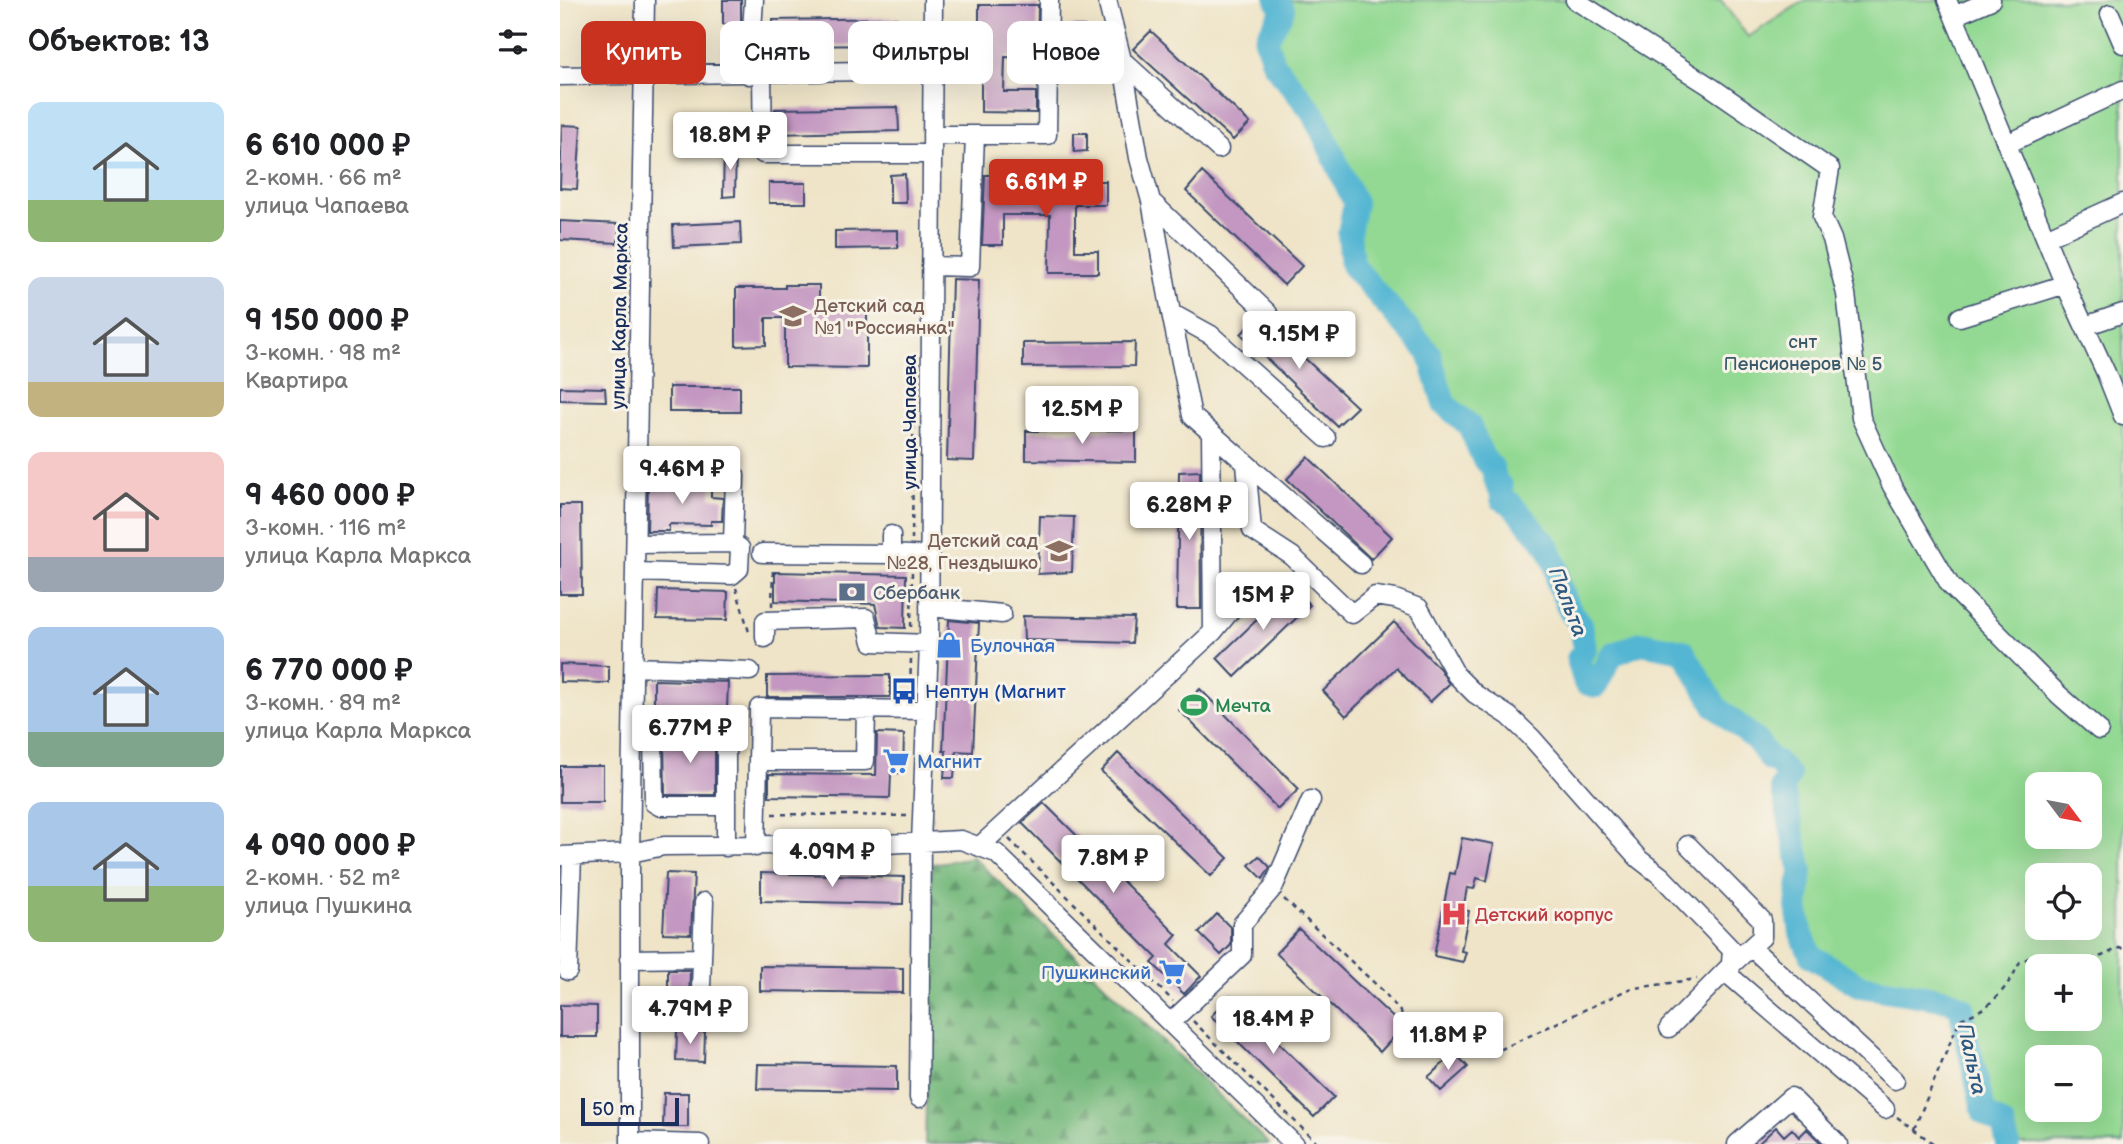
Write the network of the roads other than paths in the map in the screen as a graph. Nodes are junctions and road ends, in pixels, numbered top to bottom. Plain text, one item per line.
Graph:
1 (645, 0) edge
2 (754, 0) edge
3 (933, 0) edge
4 (1049, 0) edge
5 (1107, 0) edge
6 (1575, 0) edge
7 (1990, 0) edge
8 (1950, 8) edge
9 (2110, 14) dead end
10 (645, 21) edge
11 (755, 21) edge
12 (933, 21) edge
13 (1112, 21) edge
14 (2123, 44) edge
15 (1124, 62) edge
16 (1124, 72) edge
17 (560, 76) edge
18 (581, 76) edge
19 (645, 84) edge
20 (757, 84) edge
21 (933, 84) edge
22 (2123, 90) edge
23 (932, 135) junction
24 (975, 135) junction
25 (2007, 144) junction
26 (1219, 149) dead end
27 (932, 154) junction
28 (1151, 201) junction
29 (2123, 203) edge
30 (2046, 238) junction
31 (931, 266) junction
32 (2066, 284) junction
33 (1171, 313) junction
34 (1268, 313) dead end
35 (2123, 313) edge
36 (1960, 317) dead end
37 (2085, 326) junction
38 (2123, 416) edge
39 (1211, 433) junction
40 (1326, 438) dead end
41 (1246, 464) junction
42 (637, 471) junction
43 (891, 534) dead end
44 (733, 543) junction
45 (636, 544) junction
46 (768, 553) road end
47 (891, 554) junction
48 (920, 556) junction
49 (1361, 564) dead end
50 (636, 572) junction
51 (1251, 586) dead end
52 (929, 607) junction
53 (1002, 614) dead end
54 (763, 632) road end
55 (1213, 632) junction
56 (920, 644) junction
57 (634, 667) junction
58 (750, 671) dead end
59 (866, 709) junction
60 (918, 710) junction
61 (2099, 730) dead end
62 (653, 733) dead end
63 (726, 736) dead end
64 (758, 761) junction
65 (1311, 800) dead end
66 (726, 806) junction
67 (921, 843) junction
68 (1688, 845) dead end
69 (980, 846) junction
70 (726, 847) junction
71 (756, 847) junction
72 (630, 853) junction
73 (566, 856) edge
74 (704, 902) dead end
75 (1752, 948) junction
76 (702, 958) junction
77 (629, 960) junction
78 (1726, 970) junction
79 (568, 971) dead end
80 (1176, 1017) junction
81 (699, 1019) dead end
82 (1670, 1028) dead end
83 (1895, 1080) dead end
84 (919, 1098) dead end
85 (1885, 1109) road end
86 (630, 1143) edge
87 (700, 1144) edge
88 (1294, 1144) edge
89 (1737, 1144) edge
90 (1838, 1144) edge

1 - 10 street, улица Карла Маркса
2 - 11 street
3 - 12 street, улица Чапаева
4 - 24 street
5 - 13 street
6 - 61 street
7 - 8 street
8 - 25 street
9 - 14 street
15 - 26 street
16 - 28 street
17 - 18 street
19 - 42 street, улица Карла Маркса
20 - 27 street
21 - 23 street, улица Чапаева
22 - 25 street
23 - 24 street
23 - 27 street, улица Чапаева
24 - 31 street
25 - 30 street
27 - 31 street, улица Чапаева
28 - 33 street
28 - 34 street
29 - 30 street
30 - 32 street
31 - 48 street, улица Чапаева
32 - 36 street
32 - 37 street
33 - 39 street
33 - 40 street
35 - 37 street
37 - 38 street
39 - 41 street
39 - 55 street
41 - 49 street
41 - 78 street
42 - 44 street
42 - 45 street, улица Карла Маркса
43 - 47 street
44 - 45 street
44 - 50 street
45 - 50 street, улица Карла Маркса
46 - 47 street
47 - 48 street
48 - 52 street, улица Чапаева
50 - 57 street, улица Карла Маркса
51 - 55 street
52 - 53 street
52 - 56 street, улица Чапаева
54 - 56 street
55 - 69 street
56 - 60 street, улица Чапаева
57 - 58 street
57 - 72 street, улица Карла Маркса
59 - 60 street
59 - 64 street
59 - 64 street
60 - 67 street, улица Чапаева
62 - 66 street
63 - 66 street
64 - 71 street
65 - 80 street
66 - 70 street
67 - 69 street
67 - 71 street
67 - 84 street, улица Чапаева
68 - 75 street
69 - 80 street
70 - 71 street
70 - 72 street
72 - 73 street
72 - 77 street, улица Карла Маркса
73 - 79 street
74 - 76 street
75 - 78 street
75 - 83 street
76 - 77 street
76 - 81 street
77 - 86 street, улица Карла Маркса
78 - 82 street
78 - 85 street
80 - 88 street
86 - 87 street
89 - 90 street

